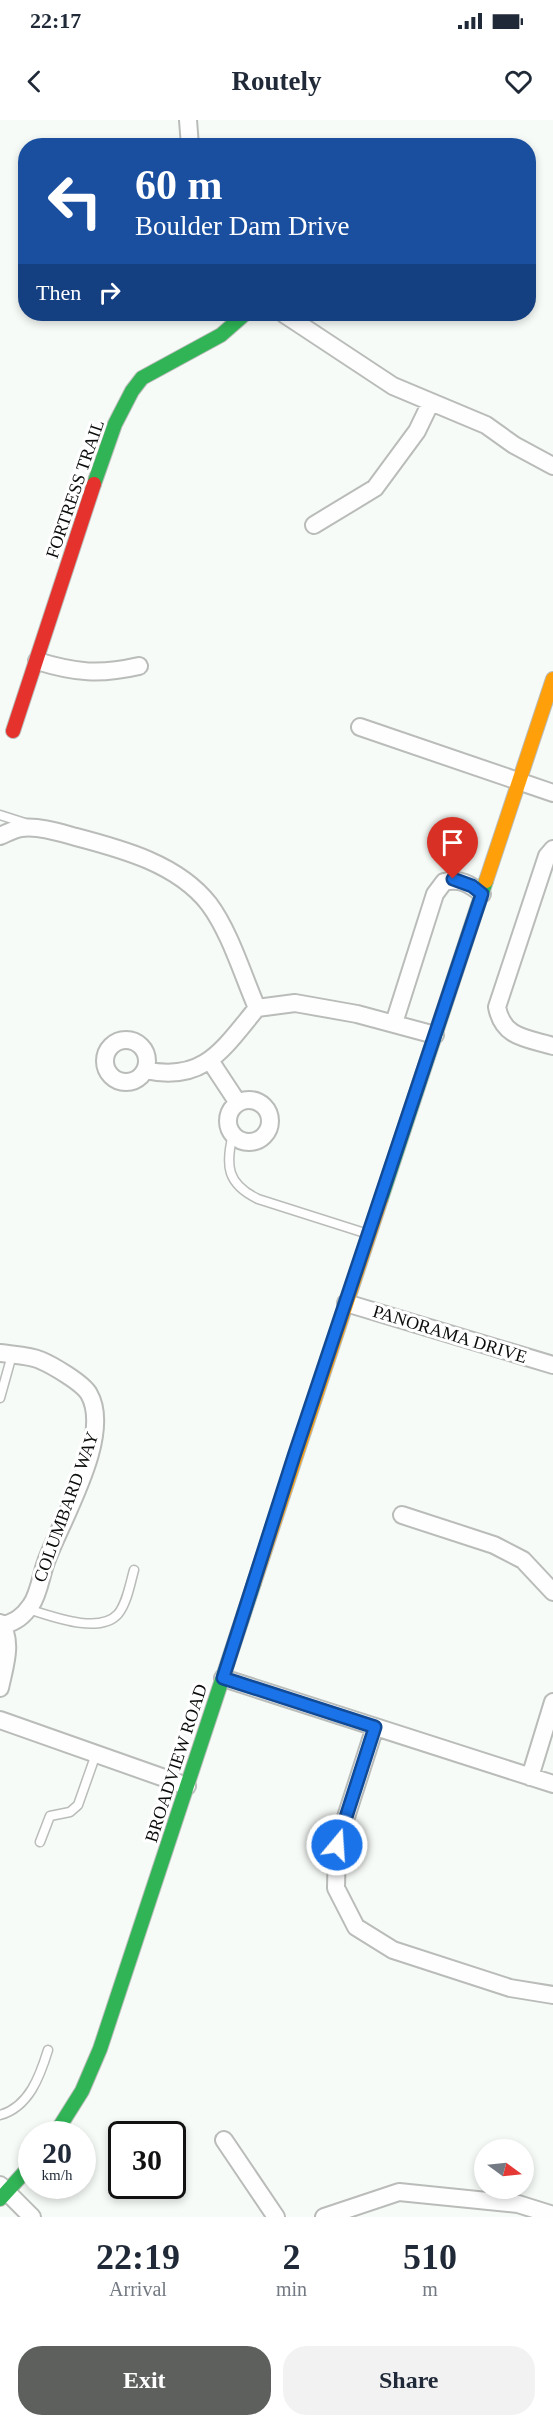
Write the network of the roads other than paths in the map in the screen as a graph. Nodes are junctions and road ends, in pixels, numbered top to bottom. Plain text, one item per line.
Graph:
1 (188, 120) edge
2 (189, 138) edge
3 (237, 321) edge
4 (294, 321) edge
5 (431, 402) junction
6 (553, 466) edge
7 (314, 525) dead end
8 (37, 661) junction
9 (140, 666) dead end
10 (553, 679) edge
11 (360, 727) dead end
12 (13, 731) dead end
13 (519, 781) junction
14 (553, 793) edge
15 (0, 815) edge
16 (37, 828) junction
17 (0, 836) edge
18 (553, 849) edge
19 (482, 894) junction
20 (257, 1008) junction
21 (394, 1023) junction
22 (435, 1035) junction
23 (553, 1046) edge
24 (210, 1062) junction
25 (145, 1070) dead end
26 (238, 1103) junction
27 (233, 1134) junction
28 (369, 1234) junction
29 (346, 1303) junction
30 (6, 1354) edge
31 (553, 1365) edge
32 (0, 1398) edge
33 (402, 1515) dead end
34 (134, 1570) dead end
35 (553, 1592) edge
36 (27, 1609) junction
37 (1, 1625) edge
38 (223, 1678) junction
39 (0, 1688) edge
40 (553, 1702) edge
41 (0, 1720) edge
42 (375, 1727) junction
43 (96, 1754) junction
44 (530, 1777) junction
45 (553, 1784) edge
46 (187, 1786) junction
47 (40, 1842) dead end
48 (553, 1995) edge
49 (48, 2050) dead end
50 (0, 2115) edge
51 (63, 2121) edge
52 (224, 2140) dead end
53 (18, 2177) edge
54 (2, 2192) edge
55 (553, 2215) edge
56 (32, 2217) edge
57 (276, 2217) edge
58 (324, 2217) edge

1 - 2 street
3 - 8 street, FORTRESS TRAIL
4 - 5 street
5 - 6 street
5 - 7 street
8 - 9 street
8 - 12 street, FORTRESS TRAIL
10 - 13 street, BROADVIEW ROAD
11 - 13 street
13 - 14 street
13 - 19 street, BROADVIEW ROAD
15 - 16 lane
16 - 17 street
16 - 20 street
18 - 23 street
19 - 21 street
19 - 22 street, BROADVIEW ROAD
20 - 21 street
20 - 24 street
21 - 22 street
22 - 28 street, BROADVIEW ROAD
24 - 25 street
24 - 26 street
26 - 27 street
26 - 27 street
27 - 28 lane
28 - 29 street, BROADVIEW ROAD
29 - 31 street, PANORAMA DRIVE
29 - 38 street, BROADVIEW ROAD
30 - 32 lane
30 - 36 street, COLUMBARD WAY
33 - 35 street
34 - 36 lane
36 - 37 street, COLUMBARD WAY
37 - 39 street
38 - 42 street
38 - 46 street, BROADVIEW ROAD
40 - 44 street
41 - 43 street
42 - 44 street
42 - 48 street
43 - 46 street
43 - 47 lane
44 - 45 street
46 - 51 street, BROADVIEW ROAD
49 - 50 lane
52 - 57 street
53 - 54 street
54 - 56 street
55 - 58 street

